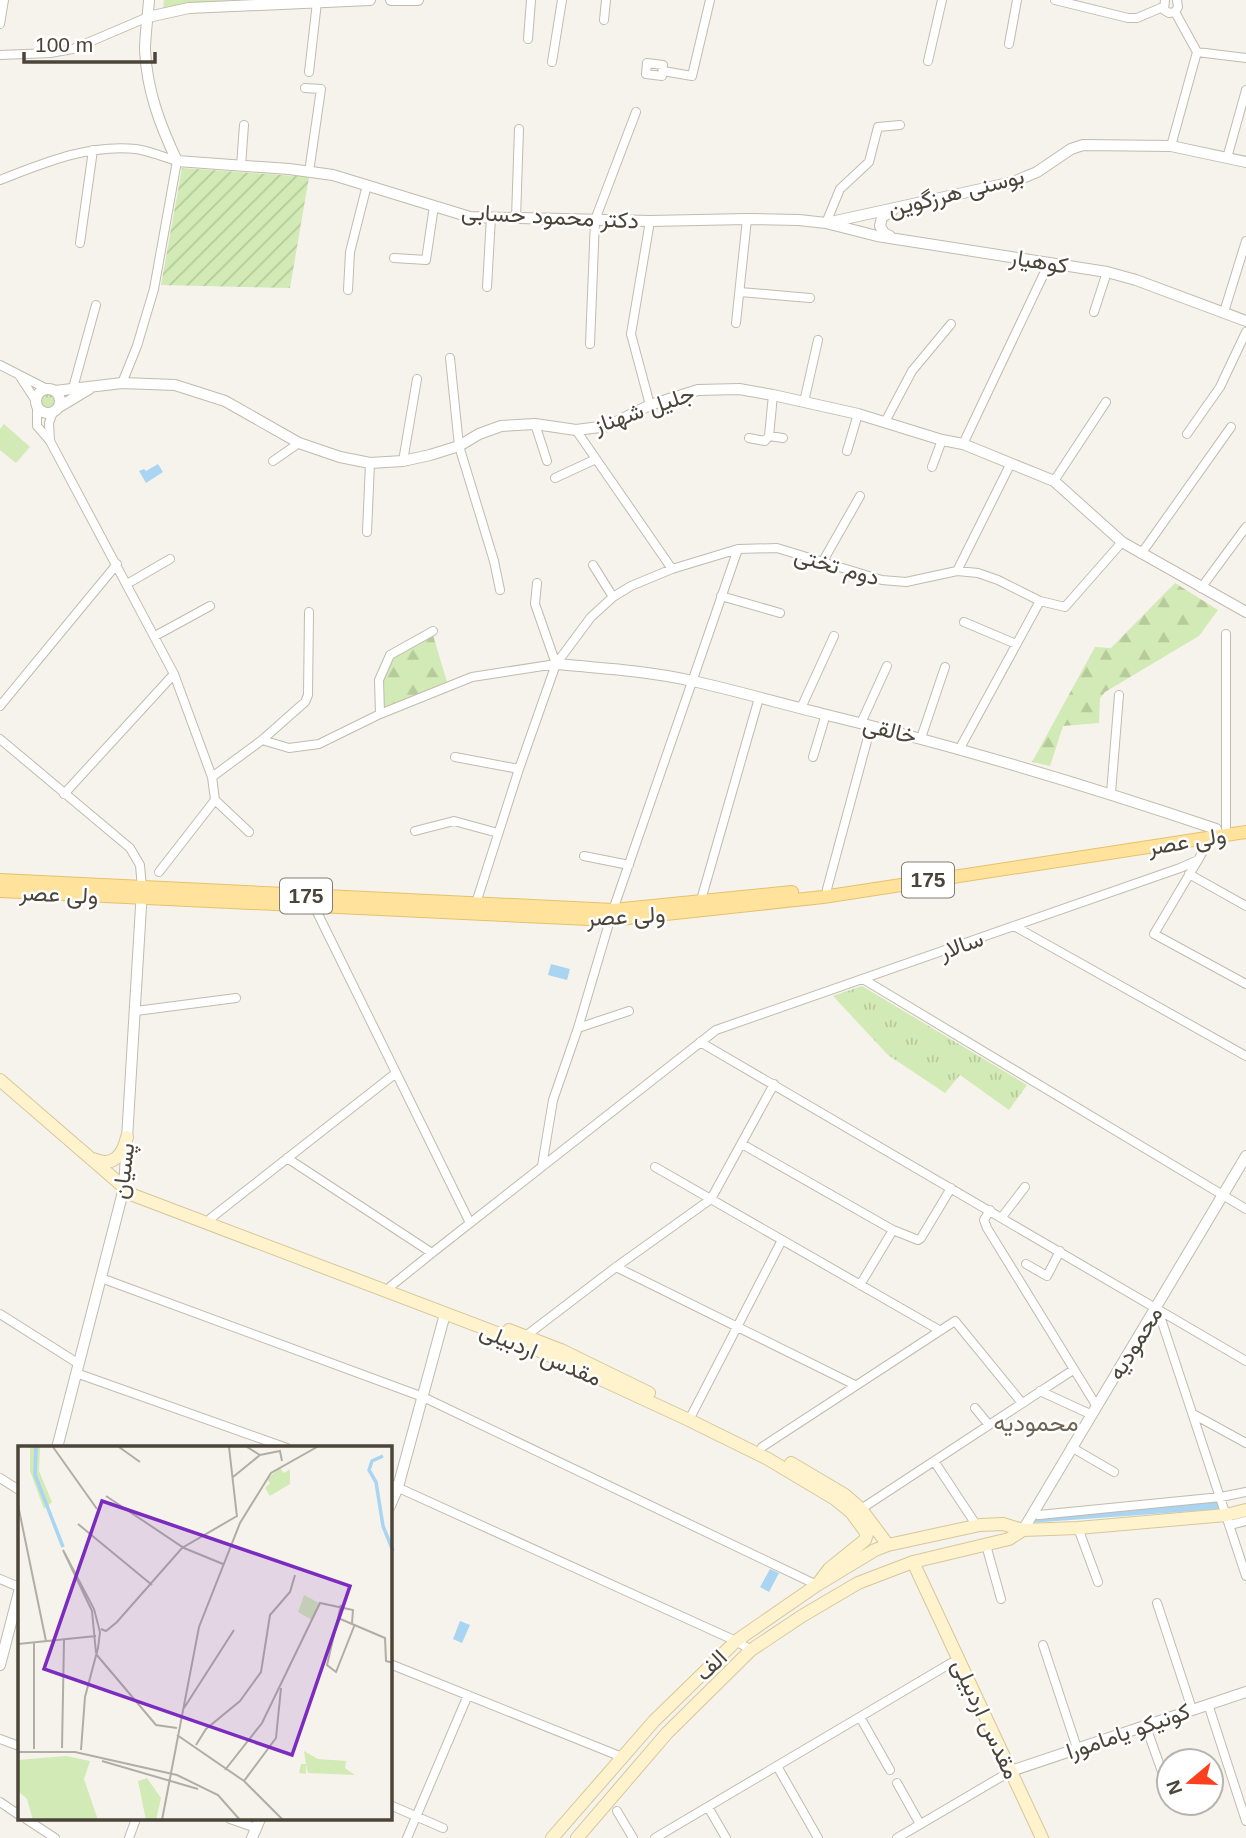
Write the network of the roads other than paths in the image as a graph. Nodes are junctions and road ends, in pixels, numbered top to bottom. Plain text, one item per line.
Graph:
1 (4, 0) edge
2 (149, 0) edge
3 (370, 0) edge
4 (391, 0) edge
5 (418, 0) edge
6 (531, 0) edge
7 (562, 0) edge
8 (606, 0) edge
9 (710, 0) edge
10 (942, 0) edge
11 (1017, 0) edge
12 (1055, 0) edge
13 (1177, 0) edge
14 (323, 1) edge
15 (237, 3) edge
16 (1164, 4) edge
17 (1175, 12) junction
18 (148, 17) junction
19 (604, 20) dead end
20 (0, 24) edge
21 (528, 38) dead end
22 (1009, 44) dead end
23 (1197, 52) junction
24 (0, 55) edge
25 (1246, 58) edge
26 (928, 61) dead end
27 (552, 62) dead end
28 (663, 71) dead end
29 (309, 72) dead end
30 (305, 88) dead end
31 (1246, 90) edge
32 (636, 112) dead end
33 (244, 124) dead end
34 (900, 125) dead end
35 (519, 129) dead end
36 (1171, 146) junction
37 (93, 150) junction
38 (1227, 158) junction
39 (177, 161) junction
40 (1246, 162) edge
41 (241, 166) junction
42 (309, 172) junction
43 (0, 180) edge
44 (367, 186) junction
45 (434, 206) junction
46 (897, 208) junction
47 (491, 217) junction
48 (516, 218) junction
49 (747, 219) junction
50 (595, 220) junction
51 (650, 221) junction
52 (826, 223) junction
53 (898, 239) junction
54 (1246, 241) edge
55 (80, 243) dead end
56 (394, 258) dead end
57 (1049, 263) junction
58 (1107, 272) junction
59 (487, 287) dead end
60 (348, 290) dead end
61 (740, 292) junction
62 (810, 298) dead end
63 (96, 305) dead end
64 (1094, 312) dead end
65 (1224, 312) junction
66 (1246, 321) edge
67 (736, 323) dead end
68 (951, 324) dead end
69 (1246, 332) edge
70 (818, 340) dead end
71 (590, 344) dead end
72 (450, 358) dead end
73 (0, 365) edge
74 (18, 373) junction
75 (417, 379) dead end
76 (122, 383) junction
77 (94, 386) junction
78 (73, 388) junction
79 (51, 390) junction
80 (773, 395) junction
81 (804, 402) junction
82 (1105, 402) dead end
83 (37, 403) junction
84 (650, 405) junction
85 (56, 409) junction
86 (858, 414) junction
87 (885, 422) junction
88 (535, 424) junction
89 (1231, 427) dead end
90 (576, 430) junction
91 (1187, 434) dead end
92 (769, 436) junction
93 (749, 438) dead end
94 (783, 438) dead end
95 (942, 440) junction
96 (50, 441) junction
97 (299, 443) junction
98 (963, 444) junction
99 (459, 446) junction
100 (847, 451) dead end
101 (596, 459) junction
102 (273, 461) dead end
103 (403, 461) junction
104 (547, 461) dead end
105 (370, 463) junction
106 (1011, 463) junction
107 (932, 467) dead end
108 (555, 478) dead end
109 (1054, 481) junction
110 (860, 496) dead end
111 (1246, 527) edge
112 (367, 533) dead end
113 (1122, 541) junction
114 (738, 549) junction
115 (1141, 554) junction
116 (170, 559) dead end
117 (823, 561) junction
118 (117, 564) junction
119 (593, 565) dead end
120 (672, 569) junction
121 (957, 572) junction
122 (537, 583) dead end
123 (127, 584) junction
124 (1201, 588) junction
125 (500, 590) dead end
126 (721, 596) junction
127 (613, 597) junction
128 (1040, 601) junction
129 (210, 606) dead end
130 (309, 612) dead end
131 (1246, 612) edge
132 (780, 613) dead end
133 (964, 622) dead end
134 (433, 631) dead end
135 (1226, 634) dead end
136 (155, 636) junction
137 (834, 636) dead end
138 (1016, 644) junction
139 (556, 664) junction
140 (887, 666) dead end
141 (945, 667) dead end
142 (174, 674) junction
143 (692, 681) junction
144 (1119, 695) dead end
145 (759, 698) junction
146 (0, 706) edge
147 (801, 708) junction
148 (380, 714) junction
149 (826, 714) junction
150 (866, 724) junction
151 (920, 738) junction
152 (0, 739) edge
153 (262, 740) junction
154 (960, 748) junction
155 (813, 757) dead end
156 (455, 758) dead end
157 (519, 769) junction
158 (212, 777) junction
159 (1111, 793) junction
160 (64, 794) junction
161 (215, 800) junction
162 (1246, 825) edge
163 (415, 831) dead end
164 (1218, 831) junction
165 (249, 832) dead end
166 (1246, 832) edge
167 (498, 833) junction
168 (584, 856) dead end
169 (1198, 860) junction
170 (629, 865) junction
171 (159, 872) dead end
172 (1189, 874) junction
173 (0, 880) edge
174 (142, 888) junction
175 (827, 888) junction
176 (0, 891) edge
177 (701, 900) junction
178 (476, 903) junction
179 (314, 906) junction
180 (1246, 906) edge
181 (611, 915) junction
182 (1014, 926) junction
183 (863, 979) junction
184 (1246, 984) edge
185 (236, 998) dead end
186 (136, 1011) junction
187 (629, 1011) dead end
188 (578, 1028) junction
189 (700, 1042) junction
190 (1246, 1056) edge
191 (396, 1073) junction
192 (0, 1080) edge
193 (774, 1084) junction
194 (127, 1138) junction
195 (742, 1144) junction
196 (1246, 1156) edge
197 (90, 1157) junction
198 (287, 1158) junction
199 (542, 1166) junction
200 (655, 1167) dead end
201 (1025, 1187) dead end
202 (124, 1188) junction
203 (951, 1188) junction
204 (1222, 1196) junction
205 (711, 1199) junction
206 (1246, 1209) edge
207 (990, 1210) junction
208 (1002, 1217) junction
209 (209, 1221) junction
210 (470, 1223) junction
211 (893, 1230) junction
212 (782, 1240) junction
213 (1060, 1251) junction
214 (432, 1253) junction
215 (1026, 1264) dead end
216 (616, 1267) junction
217 (101, 1278) junction
218 (860, 1285) junction
219 (389, 1289) junction
220 (1157, 1307) junction
221 (446, 1311) junction
222 (0, 1314) edge
223 (737, 1326) junction
224 (939, 1330) junction
225 (522, 1338) junction
226 (1246, 1361) edge
227 (77, 1368) junction
228 (1073, 1370) junction
229 (855, 1385) junction
230 (1040, 1391) junction
231 (423, 1397) junction
232 (1021, 1404) junction
233 (975, 1408) dead end
234 (1093, 1410) junction
235 (1193, 1414) junction
236 (691, 1417) junction
237 (989, 1425) junction
238 (1246, 1443) edge
239 (58, 1446) edge
240 (282, 1446) edge
241 (762, 1447) junction
242 (1071, 1447) junction
243 (934, 1461) junction
244 (1114, 1472) dead end
245 (0, 1478) edge
246 (394, 1486) edge
247 (18, 1489) edge
248 (1246, 1492) edge
249 (1221, 1497) junction
250 (861, 1509) junction
251 (1246, 1510) edge
252 (1039, 1515) dead end
253 (1228, 1520) junction
254 (1246, 1521) edge
255 (979, 1526) junction
256 (1078, 1528) junction
257 (1023, 1530) junction
258 (888, 1545) junction
259 (986, 1545) junction
260 (909, 1564) junction
261 (1246, 1576) edge
262 (0, 1579) edge
263 (1098, 1582) dead end
264 (817, 1585) junction
265 (18, 1588) edge
266 (18, 1598) edge
267 (1002, 1599) dead end
268 (1157, 1603) dead end
269 (15, 1625) edge
270 (736, 1641) junction
271 (1043, 1645) dead end
272 (751, 1650) junction
273 (951, 1663) junction
274 (0, 1665) edge
275 (392, 1665) edge
276 (1246, 1692) edge
277 (468, 1695) junction
278 (1208, 1704) junction
279 (1192, 1709) junction
280 (860, 1717) junction
281 (1145, 1724) junction
282 (0, 1739) edge
283 (18, 1746) edge
284 (1077, 1748) junction
285 (1155, 1752) edge
286 (622, 1757) junction
287 (777, 1766) junction
288 (890, 1770) dead end
289 (1007, 1773) junction
290 (897, 1783) dead end
291 (0, 1802) edge
292 (392, 1806) edge
293 (708, 1807) junction
294 (617, 1811) dead end
295 (18, 1814) edge
296 (416, 1816) junction
297 (27, 1820) edge
298 (136, 1820) edge
299 (233, 1820) edge
300 (1246, 1821) edge
301 (920, 1824) junction
302 (256, 1828) edge
303 (443, 1828) dead end
304 (54, 1838) edge
305 (129, 1838) edge
306 (407, 1838) edge
307 (552, 1838) edge
308 (577, 1838) edge
309 (633, 1838) edge
310 (655, 1838) edge
311 (726, 1838) edge
312 (818, 1838) edge
313 (897, 1838) edge
314 (1033, 1838) edge
315 (1042, 1838) edge

1 - 20 street
2 - 18 street
3 - 14 street
4 - 5 street
6 - 21 street
7 - 27 street
8 - 19 street
9 - 28 street
10 - 26 street
11 - 22 street
12 - 16 street
13 - 17 street
14 - 15 street
14 - 29 street
15 - 18 street
16 - 17 street
17 - 23 street
18 - 24 street
18 - 39 street
23 - 25 street
23 - 36 street
30 - 42 street
31 - 38 street
32 - 50 street
33 - 41 street
34 - 52 street
35 - 48 street
36 - 38 street, بوسنی هرزگوین
36 - 46 street, بوسنی هرزگوین
37 - 39 street
37 - 43 street
37 - 55 street
38 - 40 street, بوسنی هرزگوین
39 - 41 street, دکتر محمود حسابی
39 - 76 street
41 - 42 street, دکتر محمود حسابی
42 - 44 street, دکتر محمود حسابی
44 - 45 street, دکتر محمود حسابی
44 - 60 street
45 - 47 street, دکتر محمود حسابی
45 - 56 street
46 - 52 street, بوسنی هرزگوین
46 - 53 street
47 - 48 street, دکتر محمود حسابی
47 - 59 street
48 - 50 street, دکتر محمود حسابی
49 - 51 street, دکتر محمود حسابی
49 - 52 street, دکتر محمود حسابی
49 - 61 street
50 - 51 street, دکتر محمود حسابی
50 - 71 street
51 - 84 street
52 - 53 street, کوهیار
53 - 57 street, کوهیار
54 - 65 street
57 - 58 street, کوهیار
57 - 98 street
58 - 64 street
58 - 65 street, کوهیار
61 - 62 street
61 - 67 street
63 - 78 street
65 - 66 street, کوهیار
68 - 87 street
69 - 91 street
70 - 81 street
72 - 99 street
73 - 74 street
74 - 79 street
74 - 83 street
75 - 103 street
76 - 77 street, جلیل شهناز
76 - 97 street, جلیل شهناز
77 - 78 street, جلیل شهناز
77 - 85 street, جلیل شهناز
78 - 79 street, جلیل شهناز
79 - 83 street
79 - 85 street
80 - 81 street, جلیل شهناز
80 - 84 street, جلیل شهناز
80 - 92 street
81 - 86 street, جلیل شهناز
82 - 109 street
83 - 85 street
83 - 96 street
84 - 90 street, جلیل شهناز
85 - 96 street
86 - 87 street, جلیل شهناز
86 - 100 street
87 - 95 street, جلیل شهناز
88 - 90 street, جلیل شهناز
88 - 99 street, جلیل شهناز
88 - 104 street
89 - 115 street
90 - 101 street
92 - 93 street
92 - 94 street
95 - 98 street, جلیل شهناز
95 - 107 street
96 - 118 street
97 - 102 street
97 - 105 street, جلیل شهناز
98 - 106 street, جلیل شهناز
99 - 103 street, جلیل شهناز
99 - 125 street
101 - 108 street
101 - 120 street
103 - 105 street, جلیل شهناز
105 - 112 street
106 - 109 street, جلیل شهناز
106 - 121 street
109 - 113 street, جلیل شهناز
110 - 117 street
111 - 124 street
113 - 115 street, جلیل شهناز
113 - 128 street, دوم تختی
114 - 117 street, دوم تختی
114 - 120 street, دوم تختی
114 - 126 street
115 - 124 street, جلیل شهناز
116 - 123 street
117 - 121 street, دوم تختی
118 - 123 street
118 - 146 street
119 - 127 street
120 - 127 street, دوم تختی
121 - 128 street, دوم تختی
122 - 139 street
123 - 136 street
124 - 131 street, جلیل شهناز
126 - 132 street
126 - 143 street
127 - 139 street, دوم تختی
128 - 138 street
129 - 136 street
130 - 153 street
133 - 138 street
134 - 148 street
135 - 164 street
136 - 142 street
137 - 147 street
138 - 154 street
139 - 143 street, خالقی
139 - 148 street
139 - 157 street, دوم تختی
140 - 150 street
141 - 151 street
142 - 158 street
142 - 160 street
143 - 145 street, خالقی
143 - 170 street
144 - 159 street
145 - 147 street, خالقی
145 - 177 street
147 - 149 street, خالقی
148 - 153 street
149 - 150 street, خالقی
149 - 155 street
150 - 151 street, خالقی
150 - 175 street
151 - 154 street, خالقی
152 - 160 street
153 - 158 street
154 - 159 street, خالقی
156 - 157 street
157 - 167 street, دوم تختی
158 - 161 street
159 - 164 street, خالقی
160 - 174 street
161 - 165 street
161 - 171 street
162 - 164 main road, ولی عصر / 175
163 - 167 street
164 - 166 main road, ولی عصر / 175
164 - 169 street
164 - 175 main road, ولی عصر / 175
164 - 181 main road, ولی عصر / 175
167 - 178 street, دوم تختی
168 - 170 street
169 - 172 street
169 - 182 street, سالار
170 - 181 street
172 - 180 street
172 - 184 street
173 - 174 main road, ولی عصر / 175
174 - 178 main road, ولی عصر / 175
174 - 186 street, پسیان
175 - 177 main road, ولی عصر / 175
176 - 179 main road, ولی عصر / 175
177 - 181 main road, ولی عصر / 175
178 - 181 main road, ولی عصر / 175
179 - 181 main road, ولی عصر / 175
179 - 191 street
181 - 188 street
182 - 183 street, سالار
182 - 190 street
183 - 189 street, سالار
183 - 204 street
185 - 186 street
186 - 194 street, پسیان
187 - 188 street
188 - 199 street
189 - 193 street
189 - 199 street, سالار
191 - 198 street
191 - 210 street
192 - 197 main road, مقدس اردبیلی
193 - 195 street
193 - 203 street
194 - 197 main road
194 - 202 street, پسیان
195 - 205 street
195 - 211 street
196 - 204 street, محمودیه
197 - 202 main road, مقدس اردبیلی
198 - 209 street
198 - 214 street
199 - 210 street, سالار
200 - 205 street
201 - 208 street
202 - 209 main road, مقدس اردبیلی
202 - 217 street, پسیان
203 - 207 street
203 - 211 street
204 - 206 street
204 - 220 street, محمودیه
205 - 212 street
205 - 216 street
207 - 208 street
207 - 228 street
208 - 213 street
209 - 219 main road, مقدس اردبیلی
210 - 214 street, سالار
211 - 218 street
212 - 218 street
212 - 223 street
213 - 215 street
213 - 220 street
214 - 219 street, سالار
216 - 223 street
216 - 225 street
217 - 227 street, پسیان
217 - 231 street
218 - 224 street
219 - 221 main road, مقدس اردبیلی
220 - 226 street
220 - 234 street, محمودیه
220 - 235 street
221 - 225 main road, مقدس اردبیلی
221 - 231 street
222 - 227 street
223 - 229 street
223 - 236 street
224 - 229 street
224 - 232 street
225 - 236 main road, مقدس اردبیلی
227 - 239 street, پسیان
227 - 240 street
228 - 230 street
228 - 234 street
229 - 241 street
230 - 232 street
230 - 234 street
231 - 246 street
231 - 264 street
232 - 237 street
233 - 237 street
234 - 242 street, محمودیه
235 - 238 street
235 - 249 street
236 - 241 main road, مقدس اردبیلی
236 - 264 main road, مقدس اردبیلی
237 - 243 street
241 - 250 main road, مقدس اردبیلی
242 - 244 street
242 - 257 street, محمودیه
243 - 250 street
243 - 255 street
245 - 247 street
246 - 270 street
248 - 249 street
249 - 252 street
249 - 253 street
250 - 258 main road, مقدس اردبیلی
251 - 253 main road
253 - 254 street
253 - 256 main road
253 - 261 street
255 - 257 main road, الف
255 - 258 main road, الف
255 - 259 main road
256 - 257 main road
256 - 263 street
257 - 259 main road, الف
258 - 264 main road, الف
259 - 260 main road, الف
259 - 267 street
260 - 272 main road, الف
260 - 273 main road, مقدس اردبیلی
260 - 289 main road, مقدس اردبیلی
262 - 265 street
264 - 270 main road, الف
266 - 269 street
268 - 279 street
269 - 274 street
270 - 272 street
270 - 286 main road, الف
271 - 284 street
272 - 308 main road, الف
273 - 280 street
273 - 289 main road, مقدس اردبیلی
275 - 277 street
276 - 278 street, کونیکو یامامورا
277 - 286 street
277 - 296 street
278 - 279 street, کونیکو یامامورا
278 - 300 street
279 - 281 street, کونیکو یامامورا
280 - 287 street
280 - 288 street
281 - 284 street, کونیکو یامامورا
281 - 285 street
282 - 283 street
284 - 289 street, کونیکو یامامورا
286 - 307 main road, الف
287 - 293 street
287 - 312 street
289 - 301 street
289 - 314 main road, مقدس اردبیلی
289 - 315 main road, مقدس اردبیلی
290 - 301 street
291 - 295 street
292 - 296 street
293 - 310 street
293 - 311 street
294 - 309 street
296 - 303 street
296 - 306 street
297 - 304 street
298 - 305 street
299 - 302 street
301 - 313 street

